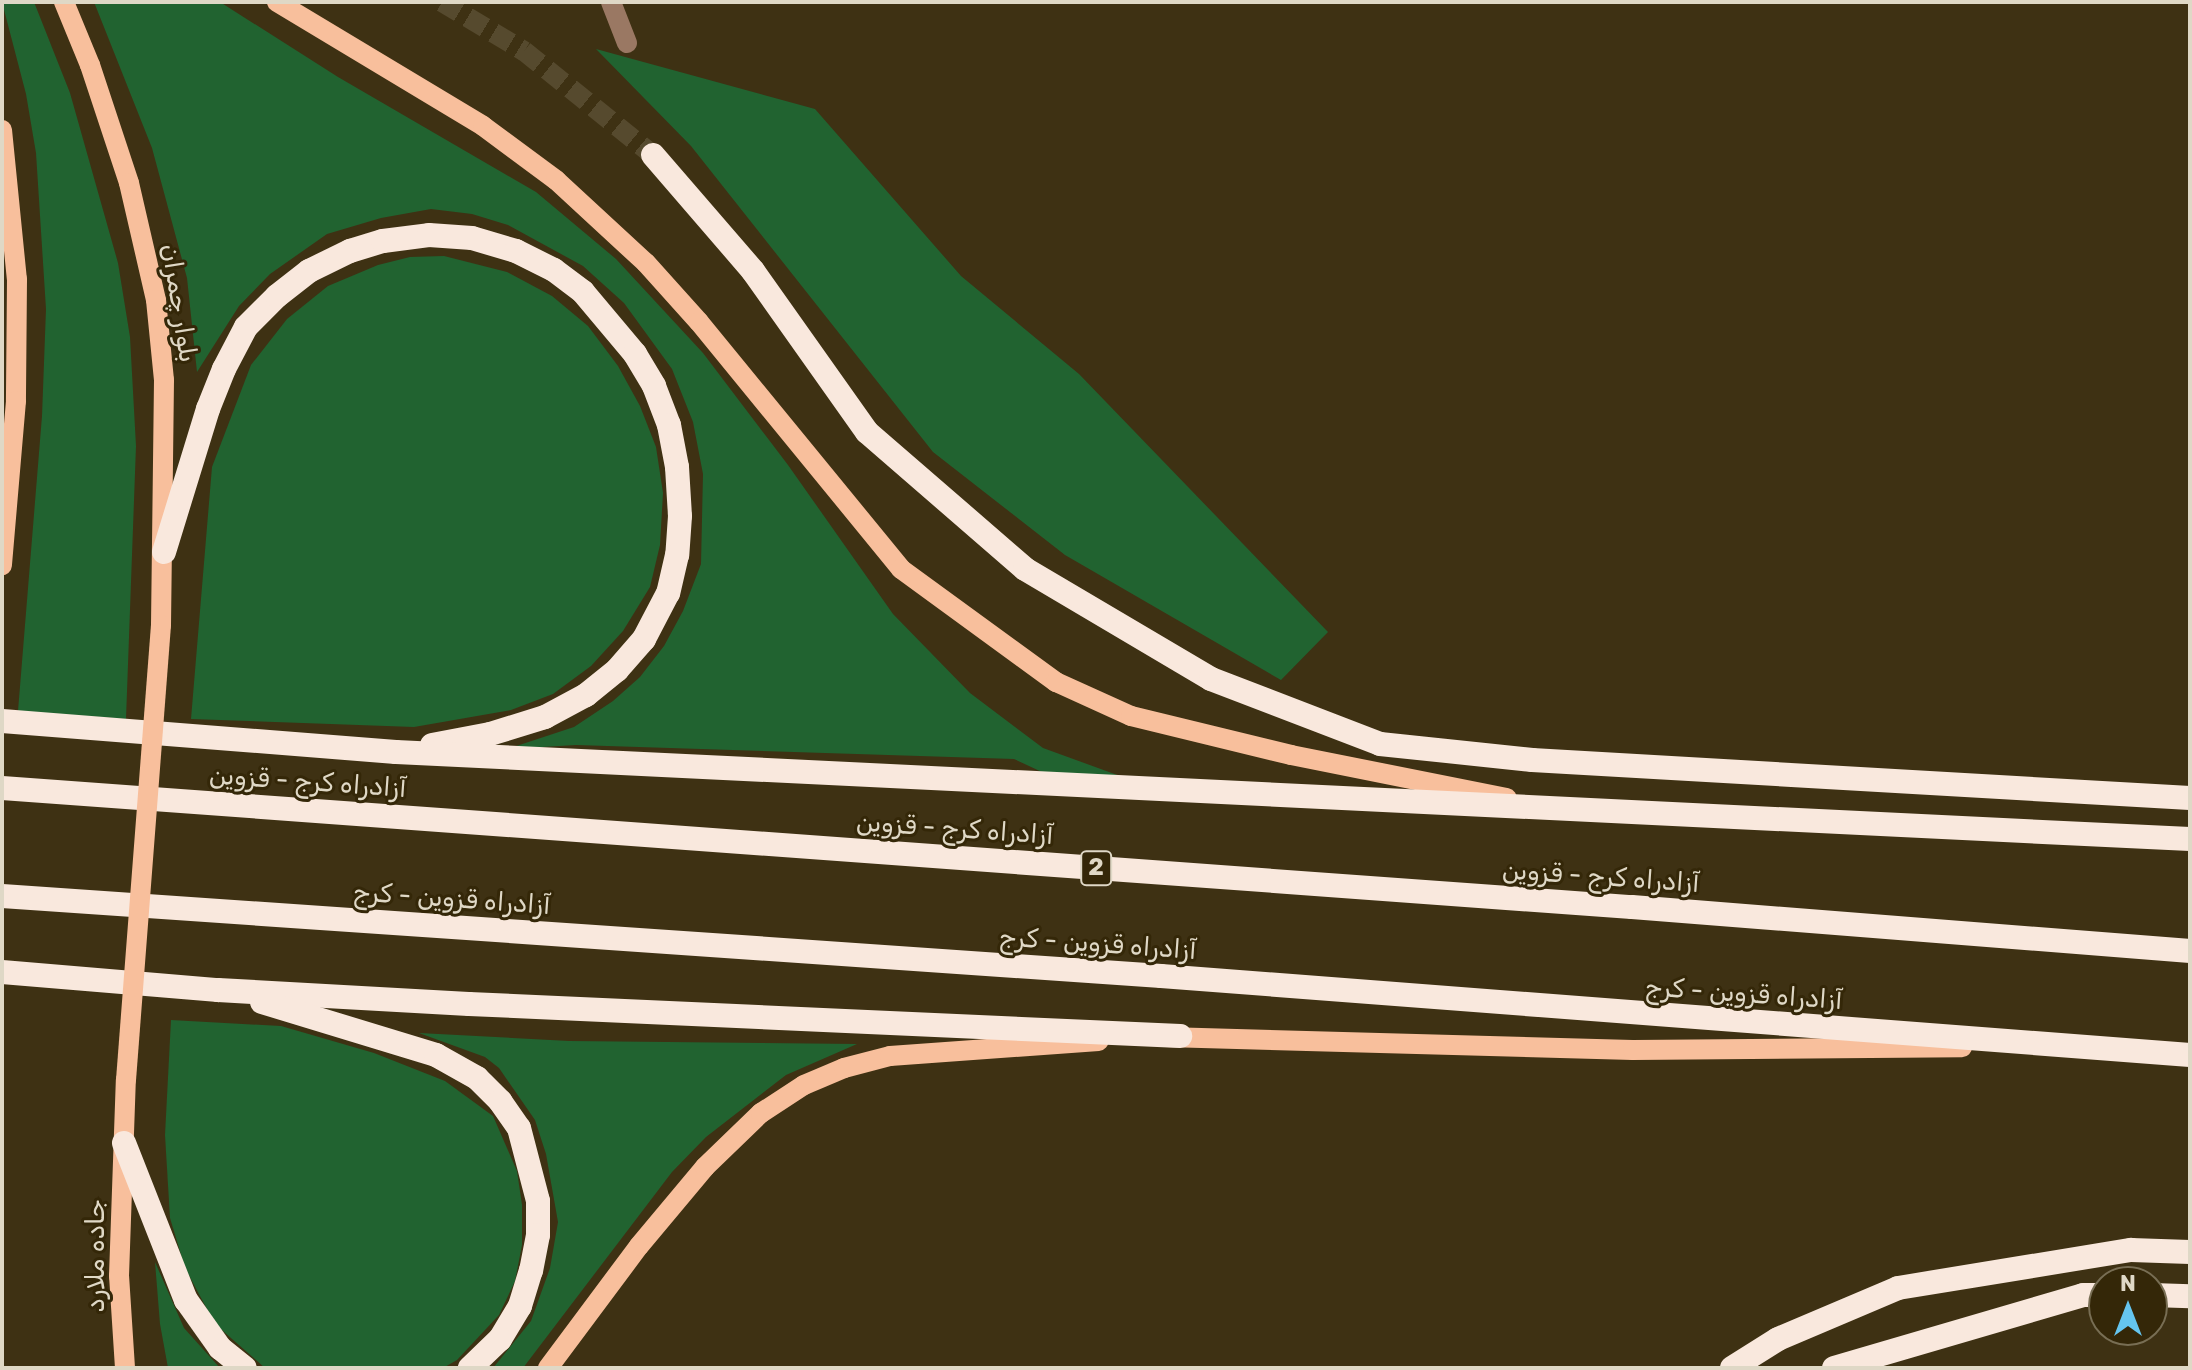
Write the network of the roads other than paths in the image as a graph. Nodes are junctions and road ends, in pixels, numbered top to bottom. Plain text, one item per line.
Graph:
1 (64, 2) edge
2 (277, 2) edge
3 (611, 2) edge
4 (627, 43) dead end
5 (2, 130) edge
6 (653, 155) tunnel mouth
7 (164, 552) junction
8 (2, 565) edge
9 (2, 721) edge
10 (396, 752) junction
11 (2, 788) edge
12 (2190, 798) edge
13 (1578, 812) junction
14 (2190, 839) edge
15 (2, 896) edge
16 (2190, 951) edge
17 (2, 972) edge
18 (218, 990) junction
19 (1180, 1036) junction
20 (2076, 1047) junction
21 (2190, 1055) edge
22 (126, 1080) joint
23 (124, 1143) junction
24 (2190, 1252) edge
25 (2088, 1295) edge
26 (2168, 1295) edge
27 (2190, 1296) edge
28 (125, 1368) edge
29 (245, 1368) edge
30 (470, 1368) edge
31 (548, 1368) edge
32 (1732, 1368) edge
33 (1834, 1368) edge

1 - 7 main road, بلوار چمران
2 - 13 main road
3 - 4 lane
5 - 8 main road
6 - 12 highway
7 - 10 highway
7 - 22 main road, بلوار چمران, bridge
9 - 10 highway
10 - 13 highway
11 - 16 highway, آزادراه کرج - قزوین / 2
13 - 14 highway
15 - 20 highway, آزادراه قزوین - کرج
17 - 18 highway
18 - 19 highway
18 - 30 highway
19 - 20 main road
19 - 31 main road
20 - 21 highway, آزادراه قزوین - کرج
22 - 23 main road, جاده ملارد
23 - 28 main road, جاده ملارد
23 - 29 highway
24 - 32 highway
25 - 33 highway
26 - 27 highway

